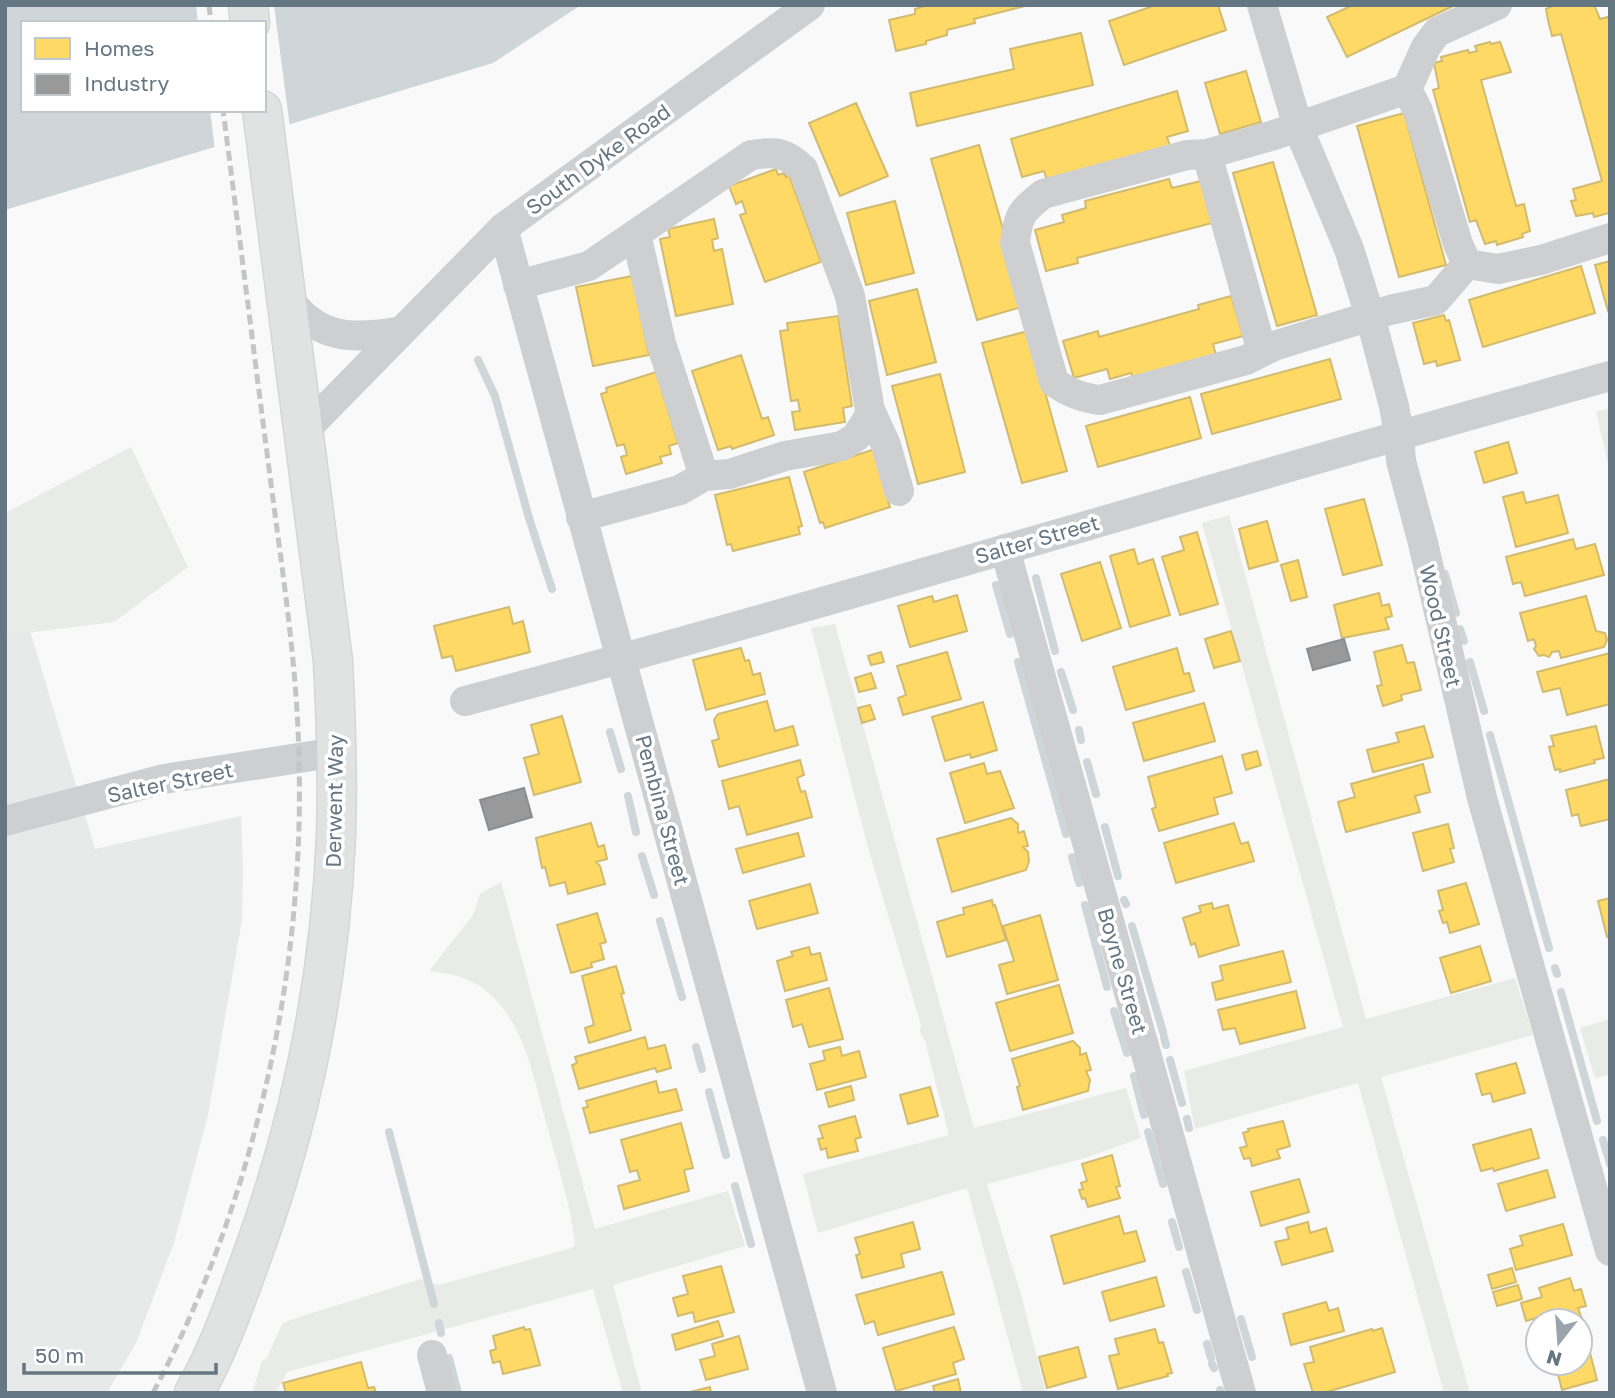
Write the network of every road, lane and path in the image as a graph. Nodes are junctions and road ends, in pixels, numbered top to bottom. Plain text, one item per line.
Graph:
1 (810, 5) edge
2 (1262, 5) edge
3 (1497, 5) edge
4 (1407, 89) junction
5 (262, 112) edge
6 (1298, 127) junction
7 (1207, 154) junction
8 (503, 228) junction
9 (636, 234) junction
10 (1610, 238) edge
11 (1468, 264) junction
12 (518, 285) junction
13 (286, 295) junction
14 (1370, 316) junction
15 (402, 331) junction
16 (1262, 352) junction
17 (1610, 376) edge
18 (871, 414) junction
19 (304, 431) junction
20 (1399, 434) junction
21 (704, 476) junction
22 (899, 491) dead end
23 (581, 517) junction
24 (1005, 549) junction
25 (621, 659) junction
26 (465, 701) dead end
27 (337, 752) junction
28 (5, 821) edge
29 (1610, 1251) edge
30 (432, 1354) dead end
31 (194, 1393) edge
32 (442, 1393) edge
33 (822, 1393) edge
34 (1241, 1393) edge

1 - 8 street, South Dyke Road
2 - 6 street, Wood Street
3 - 4 street
4 - 6 street
4 - 11 street
5 - 13 main road, Derwent Way
6 - 7 street
6 - 14 street, Wood Street
7 - 16 street
7 - 16 street
8 - 12 street, Pembina Street
8 - 15 street, South Dyke Road
9 - 12 street
9 - 18 street
9 - 21 street
10 - 11 street
11 - 14 street
12 - 23 street, Pembina Street
13 - 15 street
13 - 19 main road, Derwent Way
14 - 16 street
14 - 20 street, Wood Street
15 - 19 street, South Dyke Road
17 - 20 street, Salter Street
18 - 21 street
18 - 22 street
19 - 27 main road, Derwent Way
20 - 24 street, Salter Street
20 - 29 street, Wood Street
21 - 23 street
23 - 25 street, Pembina Street
24 - 25 street, Salter Street
24 - 34 street, Boyne Street
25 - 26 street, Salter Street
25 - 33 street, Pembina Street
27 - 28 street, Salter Street
27 - 31 main road, Derwent Way
30 - 32 street

